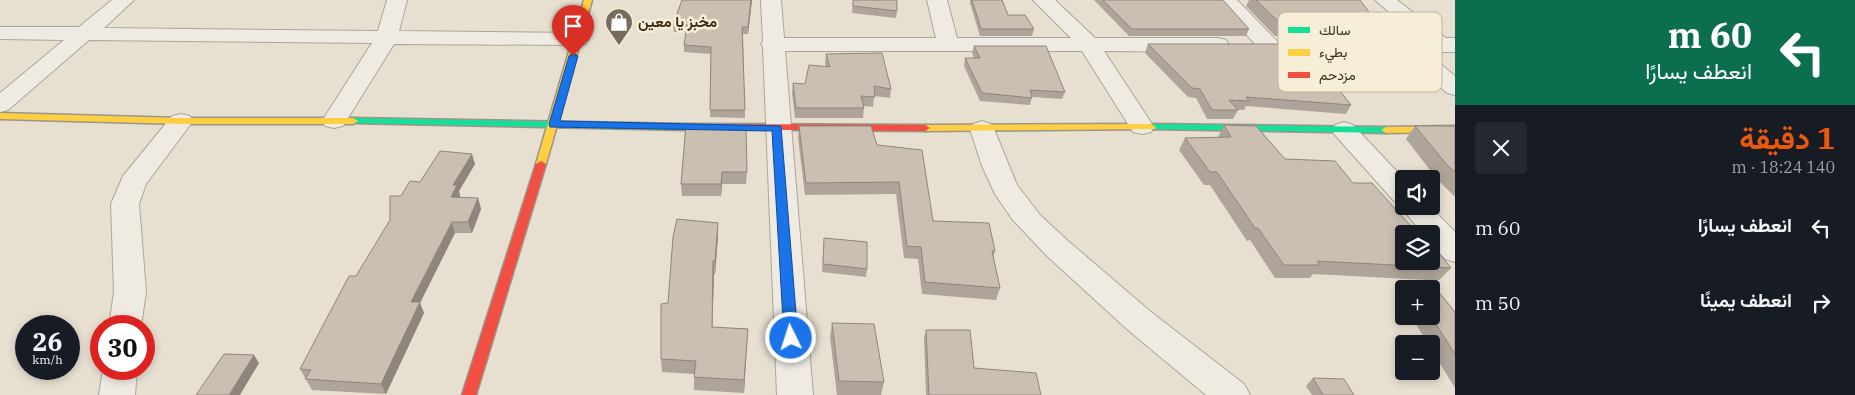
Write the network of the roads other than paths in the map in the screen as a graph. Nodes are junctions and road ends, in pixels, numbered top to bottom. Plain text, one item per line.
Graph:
1 (124, 0) edge
2 (397, 0) edge
3 (588, 0) edge
4 (770, 0) edge
5 (937, 0) edge
6 (1043, 0) edge
7 (1226, 0) edge
8 (1385, 0) edge
9 (1402, 12) edge
10 (0, 32) edge
11 (85, 33) junction
12 (386, 38) junction
13 (578, 39) junction
14 (948, 43) junction
15 (1088, 43) junction
16 (772, 44) junction
17 (1442, 77) edge
18 (1455, 88) edge
19 (0, 104) edge
20 (0, 116) edge
21 (181, 121) junction
22 (334, 121) junction
23 (554, 124) junction
24 (1142, 126) junction
25 (777, 128) junction
26 (982, 129) junction
27 (1455, 129) edge
28 (1344, 130) junction
29 (1395, 185) edge
30 (1422, 215) edge
31 (1455, 251) edge
32 (127, 315) edge
33 (119, 380) edge
34 (117, 395) edge
35 (469, 395) edge
36 (795, 395) edge
37 (1232, 395) edge

1 - 11 street
2 - 12 street
3 - 13 street
4 - 16 street
5 - 14 street
6 - 15 street
7 - 15 street
8 - 9 street
10 - 11 street
11 - 12 street
11 - 19 street
12 - 13 street
12 - 22 street
13 - 23 street
14 - 15 street
14 - 16 street
15 - 24 street
16 - 25 street
17 - 18 street
20 - 21 street
21 - 22 street
21 - 32 street
22 - 23 street
23 - 25 street
23 - 35 street
24 - 26 street
24 - 28 street
25 - 26 street
25 - 36 street
26 - 37 street
27 - 28 street
28 - 29 street
30 - 31 street
33 - 34 street

